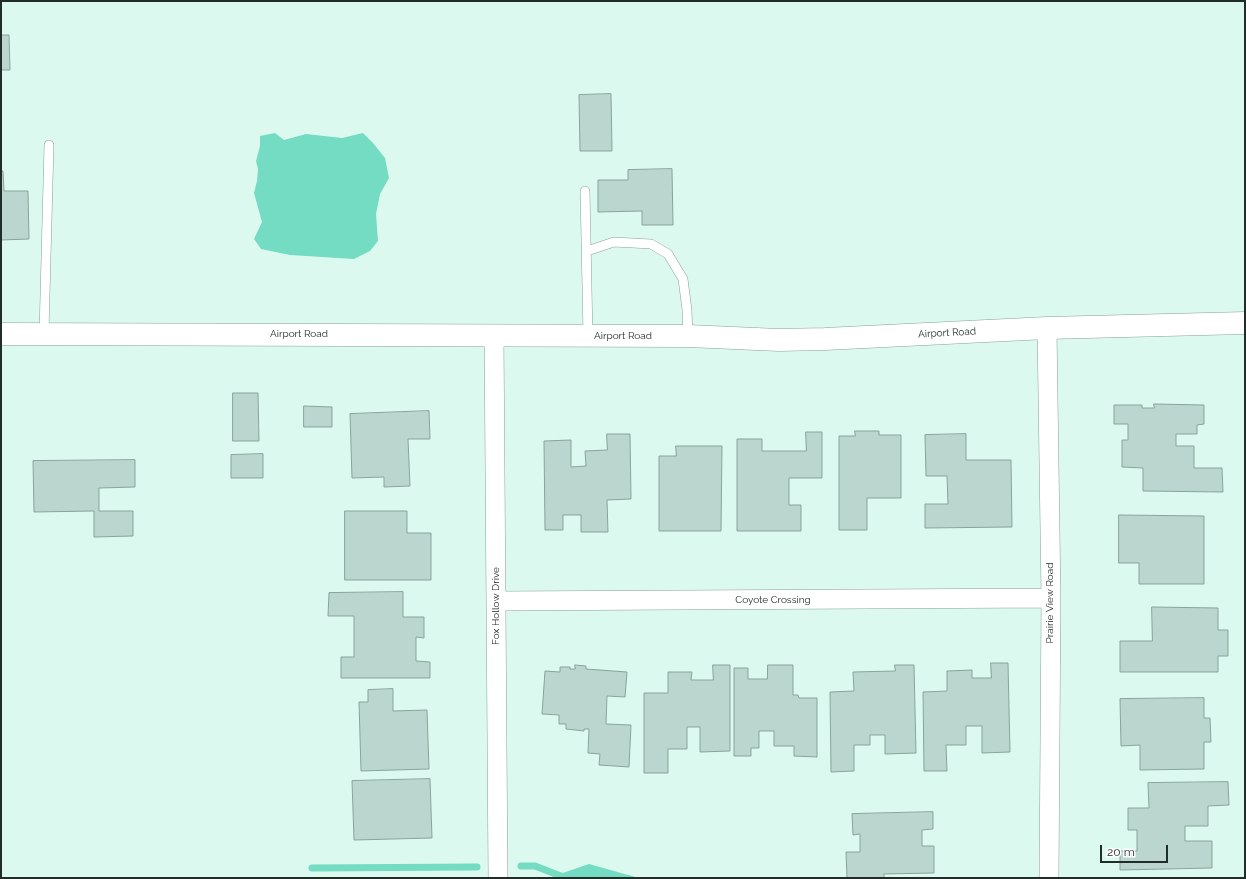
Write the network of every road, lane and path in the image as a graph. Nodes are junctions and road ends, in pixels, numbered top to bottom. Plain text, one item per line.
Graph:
1 (49, 145) dead end
2 (585, 191) dead end
3 (587, 252) junction
4 (1245, 323) edge
5 (1048, 328) junction
6 (44, 333) junction
7 (1, 334) edge
8 (494, 335) junction
9 (588, 336) junction
10 (688, 336) junction
11 (1051, 598) junction
12 (496, 601) junction
13 (498, 878) edge
14 (1050, 878) edge

1 - 6 lane
2 - 3 lane
3 - 9 lane
3 - 10 lane
4 - 5 street, Airport Road
5 - 10 street, Airport Road
5 - 11 street, Prairie View Road
6 - 7 street, Airport Road
6 - 8 street, Airport Road
8 - 9 street, Airport Road
8 - 12 street, Fox Hollow Drive
9 - 10 street, Airport Road
11 - 12 street, Coyote Crossing
11 - 14 street, Prairie View Road
12 - 13 street, Fox Hollow Drive

